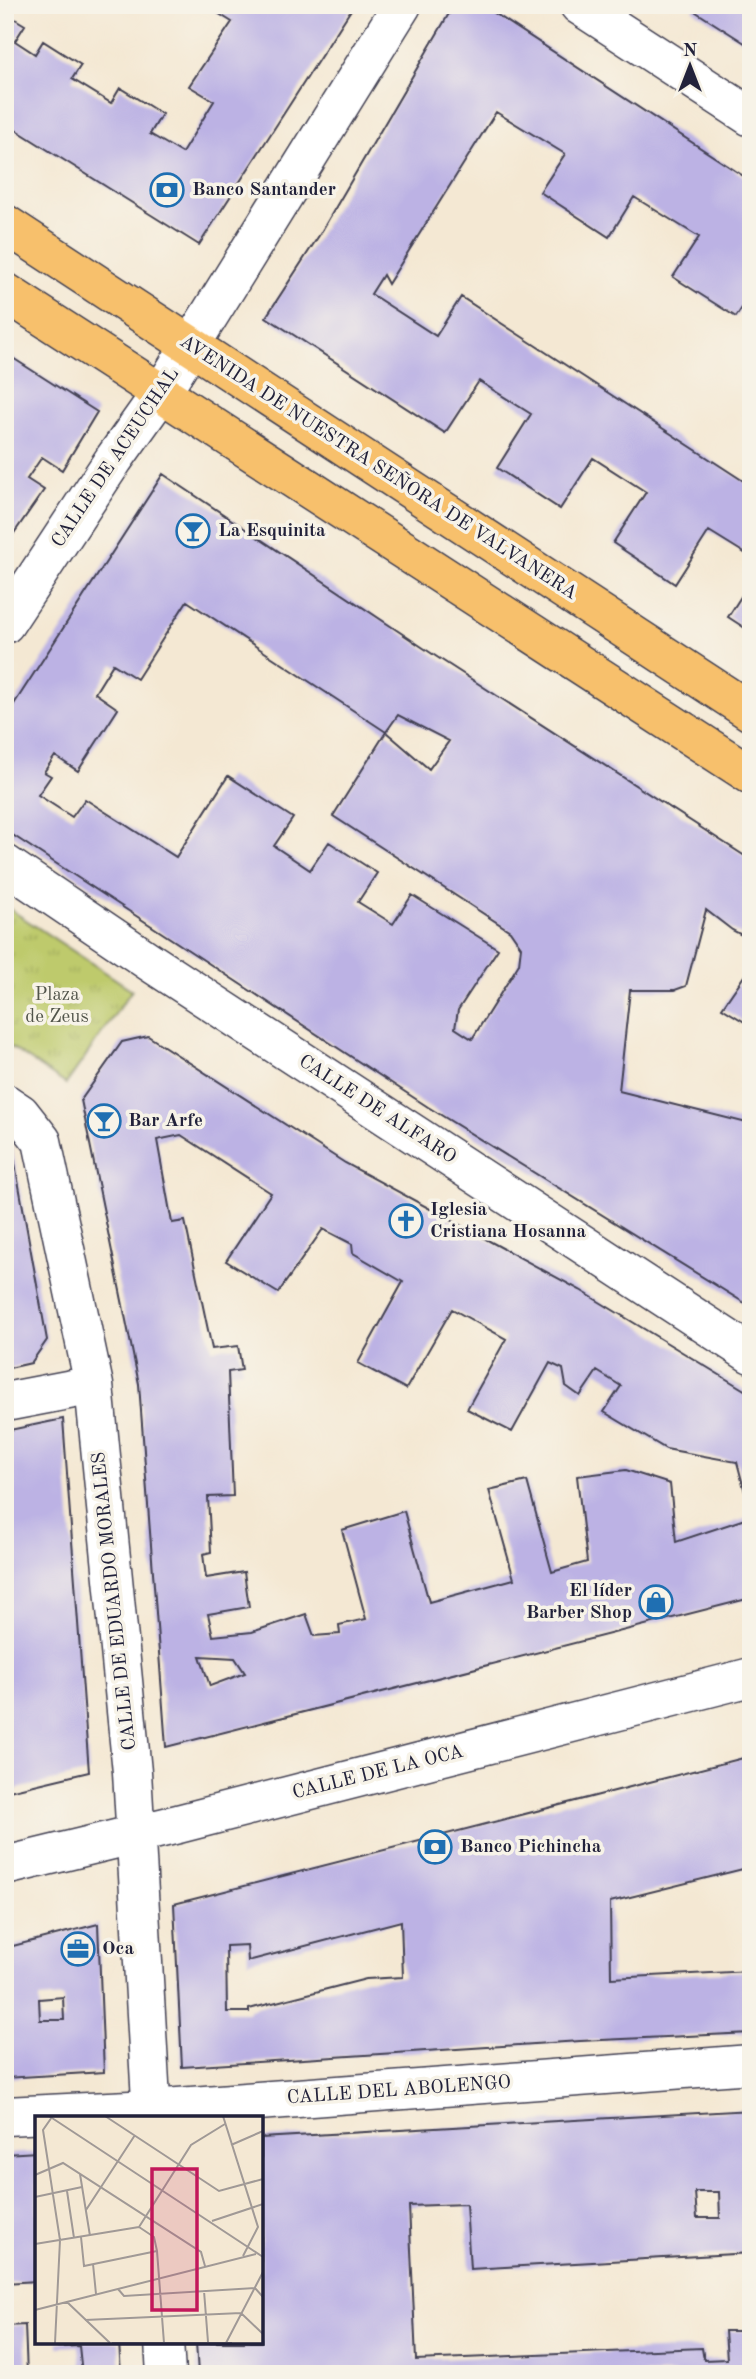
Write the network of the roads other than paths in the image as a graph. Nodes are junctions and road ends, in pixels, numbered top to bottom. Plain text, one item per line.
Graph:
1 (402, 5) edge
2 (579, 5) edge
3 (751, 117) edge
4 (5, 224) edge
5 (5, 292) edge
6 (192, 345) junction
7 (161, 393) junction
8 (5, 624) edge
9 (751, 712) edge
10 (751, 775) edge
11 (5, 864) edge
12 (5, 1103) edge
13 (751, 1353) edge
14 (94, 1385) junction
15 (5, 1402) edge
16 (751, 1677) edge
17 (136, 1834) junction
18 (5, 1866) edge
19 (751, 2064) edge
20 (151, 2114) edge
21 (5, 2116) edge
22 (164, 2344) edge
23 (166, 2374) edge

1 - 6 street, CALLE DE ACEUCHAL
2 - 3 street
4 - 6 main road, AVENIDA DE NUESTRA SEÑORA DE VALVANERA
5 - 7 main road
6 - 7 street, CALLE DE ACEUCHAL
6 - 9 main road, AVENIDA DE NUESTRA SEÑORA DE VALVANERA
7 - 8 street, CALLE DE ACEUCHAL
7 - 10 main road
11 - 13 street, CALLE DE ALFARO
12 - 14 street, CALLE DE EDUARDO MORALES
14 - 15 street
14 - 17 street, CALLE DE EDUARDO MORALES
16 - 17 street, CALLE DE LA OCA
17 - 18 street, CALLE DE LA OCA
17 - 20 street, CALLE DE EDUARDO MORALES
19 - 20 street, CALLE DEL ABOLENGO
20 - 21 street, CALLE DEL ABOLENGO
22 - 23 street

